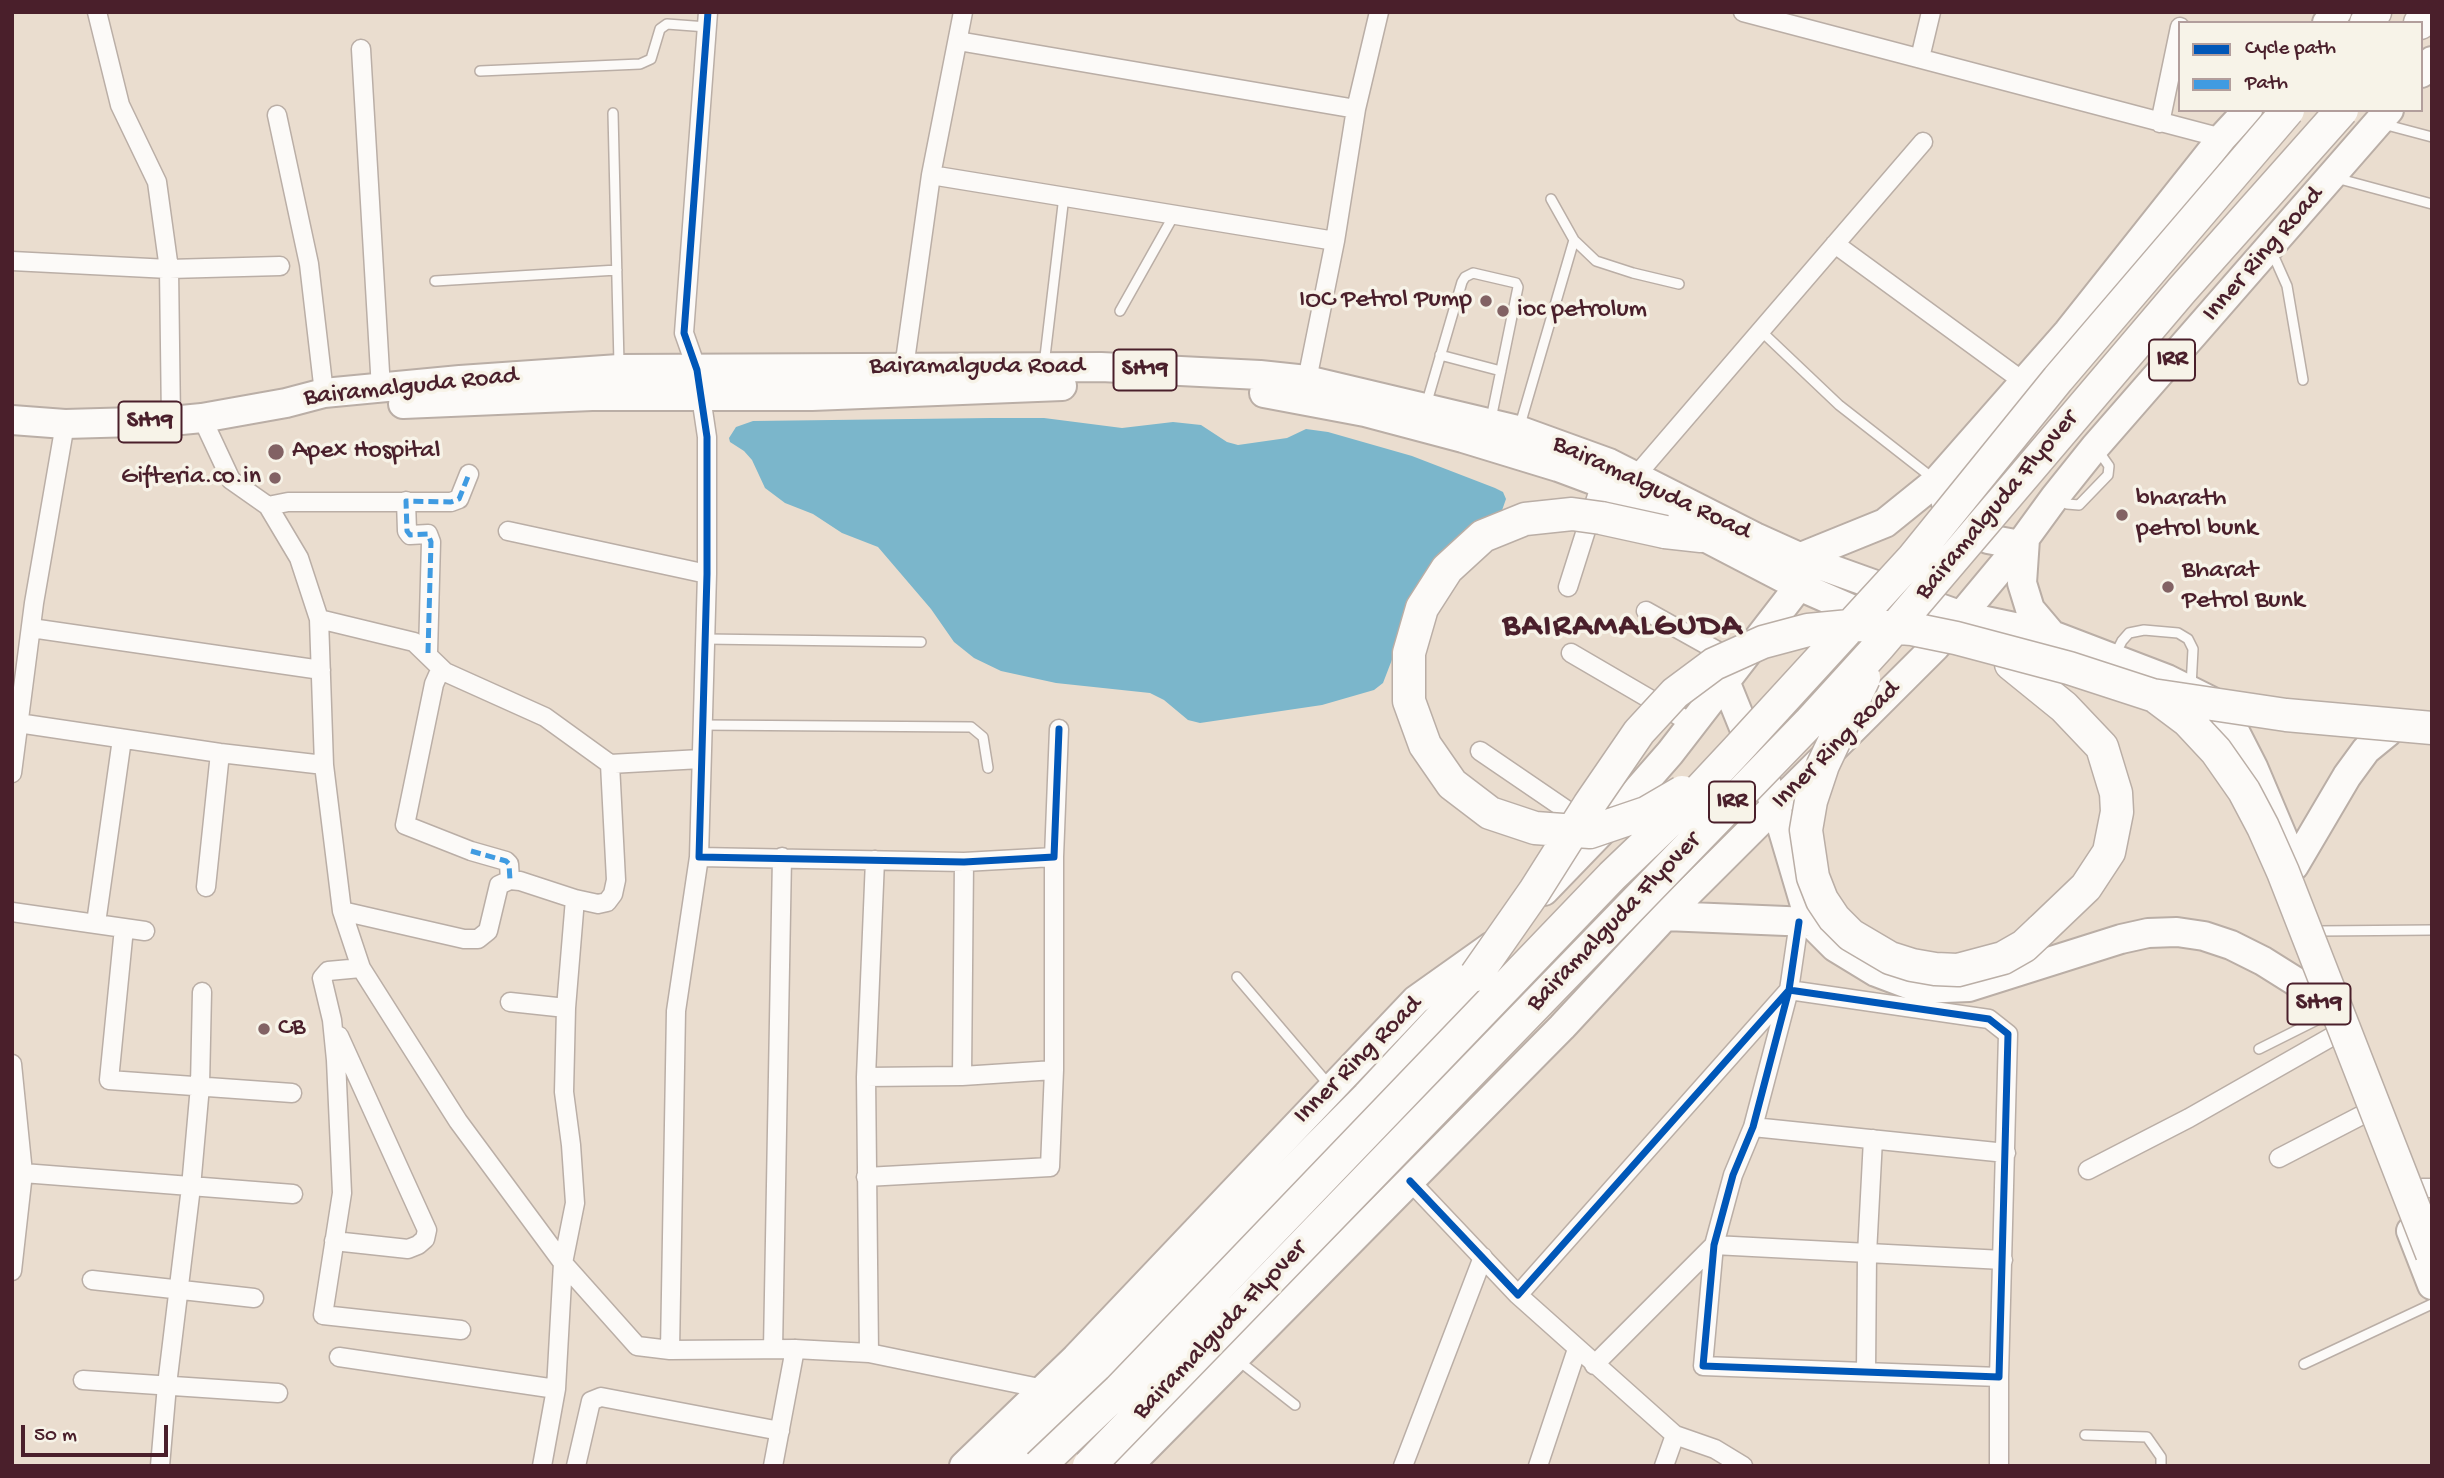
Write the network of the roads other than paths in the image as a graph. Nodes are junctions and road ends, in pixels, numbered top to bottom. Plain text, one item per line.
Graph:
1 (97, 12) edge
2 (963, 12) edge
3 (1379, 12) edge
4 (1743, 12) edge
5 (1931, 12) edge
6 (707, 19) edge
7 (2178, 35) edge
8 (958, 41) junction
9 (361, 49) dead end
10 (1920, 58) junction
11 (480, 71) dead end
12 (1356, 109) junction
13 (2246, 112) edge
14 (2286, 112) edge
15 (2340, 112) edge
16 (613, 113) dead end
17 (277, 114) dead end
18 (2384, 117) edge
19 (2160, 122) junction
20 (2432, 137) edge
21 (2222, 138) junction
22 (1923, 142) dead end
23 (931, 175) junction
24 (2333, 177) junction
25 (1064, 196) junction
26 (1551, 199) dead end
27 (2432, 204) edge
28 (1174, 215) junction
29 (1574, 240) junction
30 (1335, 241) junction
31 (1835, 244) junction
32 (2271, 248) junction
33 (12, 261) edge
34 (280, 266) dead end
35 (169, 269) junction
36 (617, 270) junction
37 (435, 281) dead end
38 (1679, 284) dead end
39 (1120, 311) dead end
40 (1761, 331) junction
41 (1440, 355) junction
42 (904, 368) junction
43 (1044, 368) junction
44 (619, 369) junction
45 (1502, 371) junction
46 (1307, 380) junction
47 (2303, 380) dead end
48 (2024, 382) junction
49 (700, 383) junction
50 (811, 383) junction
51 (381, 388) junction
52 (324, 393) junction
53 (286, 403) junction
54 (1431, 416) junction
55 (202, 418) junction
56 (12, 420) edge
57 (171, 421) junction
58 (65, 424) junction
59 (1490, 424) junction
60 (1518, 430) junction
61 (469, 474) dead end
62 (1634, 478) junction
63 (1940, 478) junction
64 (1601, 483) junction
65 (405, 502) junction
66 (268, 506) junction
67 (508, 531) dead end
68 (1701, 536) junction
69 (2022, 542) junction
70 (1801, 558) junction
71 (707, 573) junction
72 (1799, 586) junction
73 (1568, 587) dead end
74 (1646, 611) dead end
75 (1962, 616) junction
76 (319, 619) junction
77 (31, 628) junction
78 (2052, 635) junction
79 (705, 639) junction
80 (921, 642) dead end
81 (1881, 645) junction
82 (1935, 647) junction
83 (428, 653) junction
84 (1571, 653) dead end
85 (2113, 659) junction
86 (2011, 664) junction
87 (321, 670) junction
88 (445, 671) junction
89 (1732, 672) junction
90 (2191, 691) junction
91 (2152, 695) junction
92 (18, 723) junction
93 (1691, 723) junction
94 (701, 725) junction
95 (2432, 728) edge
96 (1059, 729) dead end
97 (2388, 732) dead end
98 (122, 739) junction
99 (1480, 751) dead end
100 (220, 753) junction
101 (701, 759) junction
102 (610, 764) junction
103 (324, 765) junction
104 (988, 768) dead end
105 (12, 773) edge
106 (1713, 775) junction
107 (1776, 807) junction
108 (1600, 833) junction
109 (699, 857) junction
110 (782, 857) junction
111 (1054, 857) junction
112 (875, 860) junction
113 (964, 862) junction
114 (2294, 866) junction
115 (510, 880) junction
116 (206, 887) dead end
117 (575, 899) junction
118 (342, 911) junction
119 (12, 912) edge
120 (1665, 916) junction
121 (1804, 922) junction
122 (96, 923) junction
123 (124, 929) junction
124 (2432, 930) edge
125 (145, 931) dead end
126 (2320, 931) junction
127 (1488, 950) junction
128 (361, 968) junction
129 (1237, 977) dead end
130 (1789, 990) junction
131 (202, 992) dead end
132 (510, 1002) dead end
133 (566, 1008) junction
134 (2324, 1015) junction
135 (332, 1020) junction
136 (1562, 1027) junction
137 (2259, 1049) dead end
138 (12, 1064) edge
139 (1054, 1070) junction
140 (962, 1076) junction
141 (866, 1077) junction
142 (200, 1086) junction
143 (1332, 1088) junction
144 (292, 1093) dead end
145 (2366, 1113) junction
146 (1753, 1127) junction
147 (1873, 1139) junction
148 (2006, 1153) junction
149 (2279, 1158) dead end
150 (2088, 1170) dead end
151 (23, 1173) junction
152 (866, 1177) junction
153 (1410, 1181) junction
154 (191, 1187) junction
155 (293, 1194) dead end
156 (2429, 1196) edge
157 (334, 1241) junction
158 (1714, 1245) junction
159 (1867, 1254) junction
160 (2432, 1254) edge
161 (1483, 1257) junction
162 (2003, 1261) junction
163 (563, 1263) junction
164 (12, 1271) edge
165 (92, 1280) dead end
166 (2432, 1285) edge
167 (177, 1290) junction
168 (1518, 1295) junction
169 (254, 1298) dead end
170 (2432, 1304) edge
171 (461, 1330) dead end
172 (773, 1349) junction
173 (795, 1349) junction
174 (1577, 1349) junction
175 (670, 1350) junction
176 (869, 1353) junction
177 (339, 1357) dead end
178 (1234, 1358) junction
179 (1594, 1364) junction
180 (2304, 1364) dead end
181 (1866, 1372) junction
182 (2000, 1377) junction
183 (83, 1380) dead end
184 (167, 1385) junction
185 (556, 1389) junction
186 (1044, 1390) junction
187 (278, 1394) dead end
188 (1295, 1405) dead end
189 (780, 1431) junction
190 (1675, 1435) junction
191 (2085, 1435) dead end
192 (160, 1466) edge
193 (542, 1466) edge
194 (576, 1466) edge
195 (773, 1466) edge
196 (964, 1466) edge
197 (1000, 1466) edge
198 (1039, 1466) edge
199 (1089, 1466) edge
200 (1128, 1466) edge
201 (1403, 1466) edge
202 (1538, 1466) edge
203 (1664, 1466) edge
204 (1743, 1466) edge
205 (1999, 1466) edge
206 (2161, 1466) edge

1 - 35 street
2 - 8 street
3 - 12 street
4 - 10 street
5 - 10 street
6 - 11 lane
6 - 49 street
7 - 19 street
8 - 12 street
8 - 23 street
9 - 51 street
10 - 19 street
12 - 30 street
13 - 21 main road
14 - 106 highway, Bairamalguda Flyover / IRR, bridge
15 - 81 highway, Bairamalguda Flyover / IRR, bridge
16 - 36 lane
17 - 52 street
18 - 20 lane
18 - 24 main road, Inner Ring Road / IRR
19 - 21 street
21 - 48 main road
22 - 31 street
23 - 25 street
23 - 42 street
24 - 27 lane
24 - 32 main road, Inner Ring Road / IRR
25 - 28 street
25 - 43 lane
26 - 29 lane
28 - 30 street
28 - 39 lane
29 - 38 lane
29 - 60 lane
30 - 46 street
31 - 40 street
31 - 48 street
32 - 47 lane
32 - 69 main road, Inner Ring Road / IRR
33 - 35 street
34 - 35 street
35 - 57 street
36 - 37 lane
36 - 44 lane
40 - 62 street
40 - 63 lane
41 - 45 lane
41 - 45 lane
41 - 54 lane
42 - 43 main road, Bairamalguda Road / SH19
42 - 50 main road, Bairamalguda Road / SH19
43 - 46 main road, Bairamalguda Road / SH19
44 - 49 main road, Bairamalguda Road / SH19
44 - 51 main road, Bairamalguda Road / SH19
45 - 59 lane
46 - 54 main road, Bairamalguda Road / SH19
48 - 63 main road
49 - 50 main road, Bairamalguda Road / SH19
49 - 53 main road, Bairamalguda Road / SH19
49 - 71 street
50 - 54 main road, Bairamalguda Road / SH19
51 - 52 main road, Bairamalguda Road / SH19
52 - 53 main road, Bairamalguda Road / SH19
53 - 55 main road, Bairamalguda Road / SH19
54 - 59 main road, Bairamalguda Road / SH19
54 - 64 main road, Bairamalguda Road / SH19
55 - 57 main road, Bairamalguda Road / SH19
55 - 66 street
56 - 58 main road, Bairamalguda Road / SH19
57 - 58 main road, Bairamalguda Road / SH19
58 - 77 street
59 - 60 main road, Bairamalguda Road / SH19
60 - 62 main road, Bairamalguda Road / SH19
61 - 65 street
62 - 70 main road, Bairamalguda Road / SH19
63 - 69 main road
63 - 70 main road
64 - 68 main road, Bairamalguda Road / SH19
64 - 73 street
65 - 66 street
65 - 83 street
66 - 76 street
67 - 71 street
68 - 72 main road, Bairamalguda Road / SH19
68 - 106 highway, bridge
69 - 75 main road, Inner Ring Road / IRR
69 - 78 main road
70 - 75 main road, Bairamalguda Road / SH19
71 - 79 street
72 - 82 main road, Bairamalguda Road / SH19
72 - 89 main road, Inner Ring Road
74 - 89 street
75 - 78 main road, SH19
75 - 82 main road, Inner Ring Road / IRR
76 - 83 street
76 - 87 street
77 - 87 street
77 - 92 street
78 - 85 main road, SH19
79 - 80 lane
79 - 94 street
81 - 86 highway, bridge
81 - 199 highway, Bairamalguda Flyover / IRR, bridge
82 - 86 main road, SH19
82 - 107 main road, Inner Ring Road
83 - 88 street
84 - 93 street
85 - 90 main road, SH19
85 - 90 lane
86 - 134 main road, SH19
87 - 103 street
88 - 102 street
88 - 115 street
89 - 93 main road, Inner Ring Road
89 - 107 main road
90 - 114 main road, SH19
91 - 95 highway, bridge
91 - 160 highway, bridge
91 - 197 highway, bridge
92 - 98 street
92 - 105 street
93 - 108 main road, Inner Ring Road
94 - 101 street
94 - 104 lane
96 - 111 street
97 - 114 main road
98 - 100 street
98 - 122 street
99 - 108 street
100 - 103 street
100 - 116 street
101 - 102 street
101 - 109 street
102 - 117 street
103 - 118 street
106 - 198 highway, Bairamalguda Flyover / IRR, bridge
107 - 120 main road, Inner Ring Road
107 - 121 main road
108 - 127 main road, Inner Ring Road
109 - 110 street
109 - 175 street
110 - 112 street
110 - 172 street
111 - 113 street
111 - 139 street
112 - 113 street
112 - 141 street
113 - 140 street
114 - 126 main road, SH19
115 - 117 street
115 - 118 street
117 - 133 street
118 - 128 street
119 - 122 street
120 - 121 main road
120 - 136 main road, Inner Ring Road
121 - 130 street
121 - 134 main road
122 - 123 street
123 - 125 street
123 - 142 street
124 - 126 lane
126 - 156 main road, SH19
127 - 136 main road
127 - 143 main road, Inner Ring Road
128 - 135 street
128 - 163 street
129 - 143 lane
130 - 146 street
130 - 148 street
130 - 168 street
131 - 142 street
132 - 133 street
133 - 163 street
134 - 137 lane
134 - 145 main road, SH19
134 - 150 street
135 - 157 street
135 - 157 street
136 - 153 main road, Inner Ring Road
138 - 151 street
139 - 140 street
139 - 152 street
140 - 141 street
141 - 152 street
142 - 144 street
142 - 154 street
143 - 186 main road, Inner Ring Road
145 - 149 street
145 - 166 main road, SH19
146 - 147 street
146 - 158 street
147 - 148 street
147 - 159 street
148 - 162 street
151 - 154 street
151 - 164 street
152 - 176 street
153 - 161 street
153 - 178 main road, Inner Ring Road
154 - 155 street
154 - 167 street
157 - 171 street
158 - 159 street
158 - 179 street
158 - 181 street
159 - 162 street
159 - 181 street
161 - 168 street
161 - 201 street
162 - 182 street
163 - 175 street
163 - 185 street
165 - 167 street
167 - 169 street
167 - 184 street
168 - 174 street
170 - 180 lane
172 - 173 street
172 - 175 street
173 - 176 street
173 - 189 street
174 - 179 street
174 - 202 street
176 - 186 street
177 - 185 street
178 - 188 lane
178 - 200 main road, Inner Ring Road
179 - 190 street
181 - 182 street
182 - 205 street
183 - 184 street
184 - 187 street
184 - 192 street
185 - 193 street
186 - 196 main road, Inner Ring Road
189 - 194 street
189 - 195 street
190 - 203 street
190 - 204 street
191 - 206 lane

